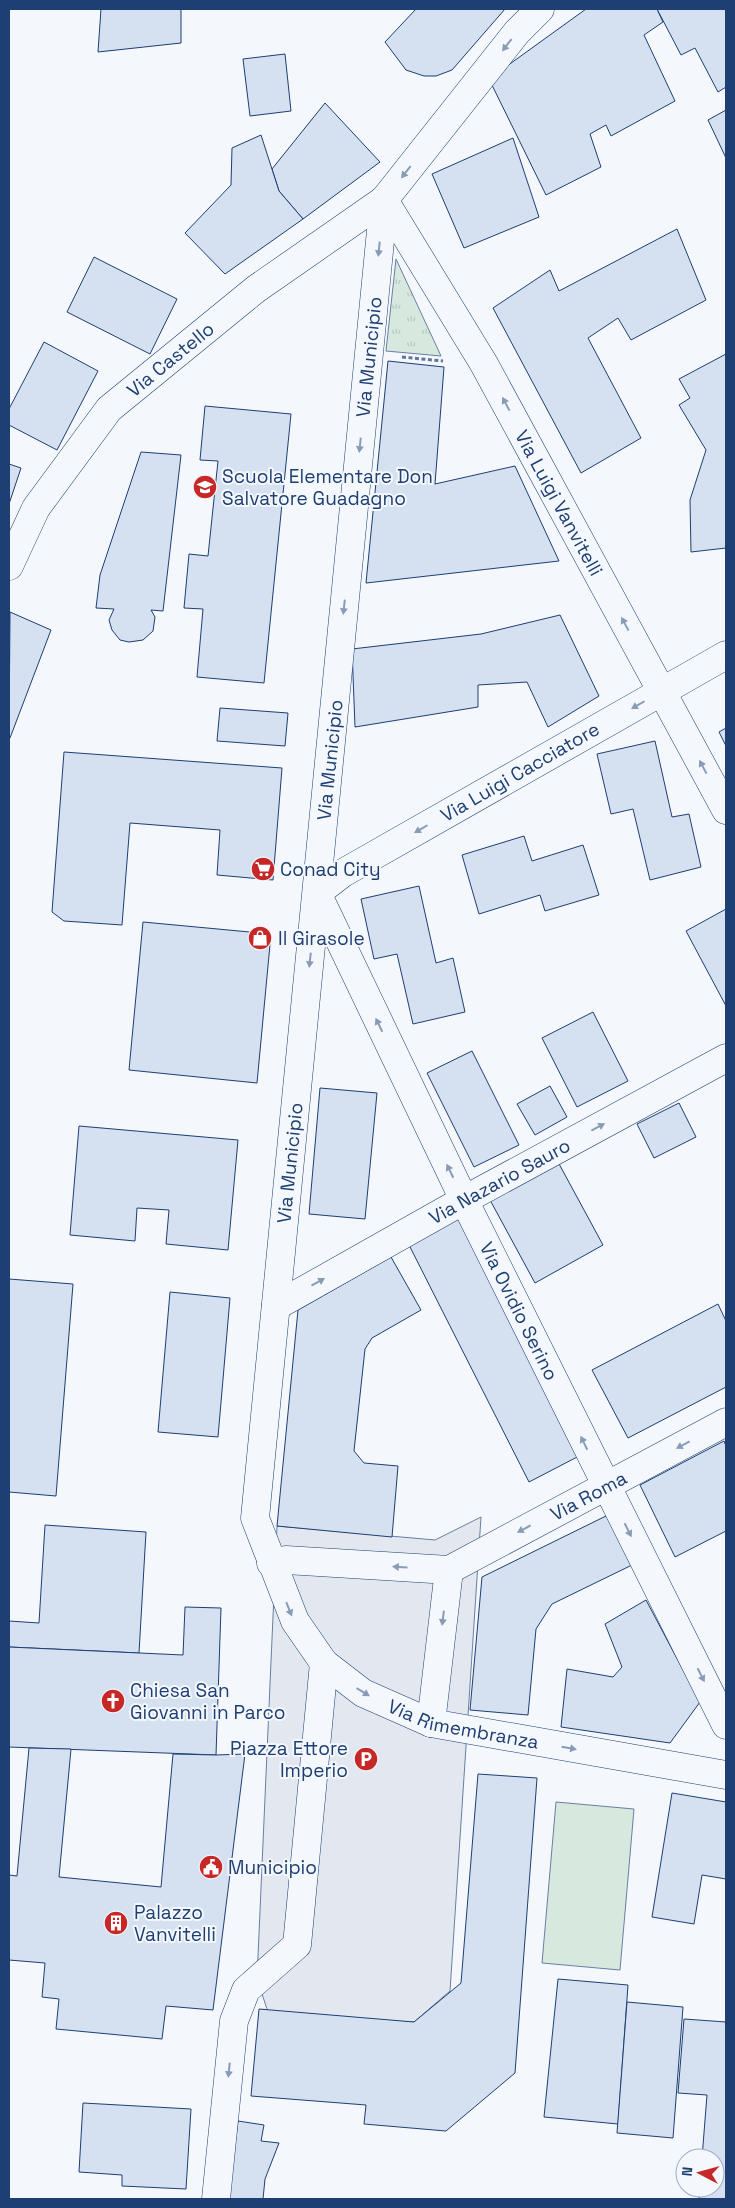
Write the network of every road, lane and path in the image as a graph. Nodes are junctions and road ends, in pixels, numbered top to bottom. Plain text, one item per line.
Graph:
1 (540, 9) edge
2 (384, 200) junction
3 (369, 354) junction
4 (484, 364) junction
5 (9, 566) edge
6 (726, 655) edge
7 (662, 692) junction
8 (726, 810) edge
9 (317, 893) junction
10 (726, 1058) edge
11 (464, 1200) junction
12 (276, 1306) junction
13 (726, 1422) edge
14 (606, 1486) junction
15 (271, 1563) junction
16 (448, 1570) junction
17 (324, 1663) junction
18 (431, 1724) junction
19 (726, 1725) edge
20 (726, 1775) edge
21 (216, 2199) edge

1 -> 2 street
2 -> 3 street, Via Municipio
2 - 4 street, Via Luigi Vanvitelli
2 - 5 street, Via Castello
3 - 4 path
3 -> 9 street, Via Municipio
7 -> 4 street, Via Luigi Vanvitelli
6 - 7 street, Via Luigi Cacciatore
8 -> 7 street, Via Luigi Vanvitelli
7 -> 9 street, Via Luigi Cacciatore
11 -> 9 street, Via Ovidio Serino
9 -> 12 street, Via Municipio
11 -> 10 street, Via Nazario Sauro
12 -> 11 street, Via Nazario Sauro
14 -> 11 street, Via Ovidio Serino
12 - 15 street, Via Municipio
13 -> 14 street, Via Roma
14 -> 16 street, Via Roma
14 -> 19 street, Via Ovidio Serino
16 -> 15 street
15 -> 17 street, Via Rimembranza
16 -> 18 street
17 -> 18 street, Via Rimembranza
17 -> 21 street
18 -> 20 street, Via Rimembranza

